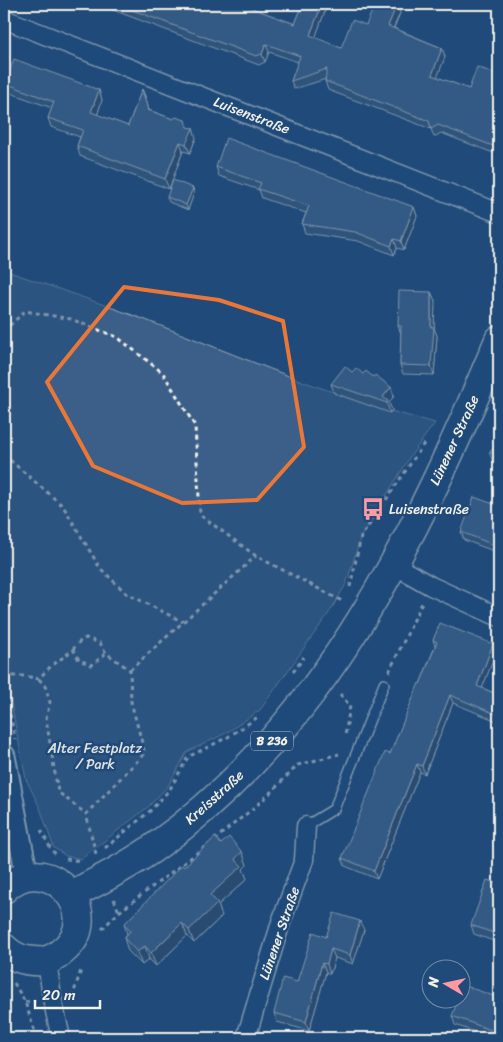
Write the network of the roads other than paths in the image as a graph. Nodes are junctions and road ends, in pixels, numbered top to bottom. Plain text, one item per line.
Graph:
1 (4, 18) edge
2 (499, 213) edge
3 (499, 340) edge
4 (394, 565) junction
5 (499, 617) edge
6 (384, 684) road end
7 (4, 756) edge
8 (306, 826) joint
9 (15, 882) edge
10 (71, 895) junction
11 (4, 948) edge
12 (47, 960) junction
13 (61, 1038) edge
14 (246, 1038) edge

1 - 2 street, Luisenstraße
3 - 4 main road, Lünener Straße / B 236
4 - 5 street
4 - 10 main road, Kreisstraße / B 236
6 - 8 lane
7 - 9 street
8 - 14 street, Lünener Straße
9 - 10 main road
10 - 12 main road
11 - 12 main road
12 - 13 street

